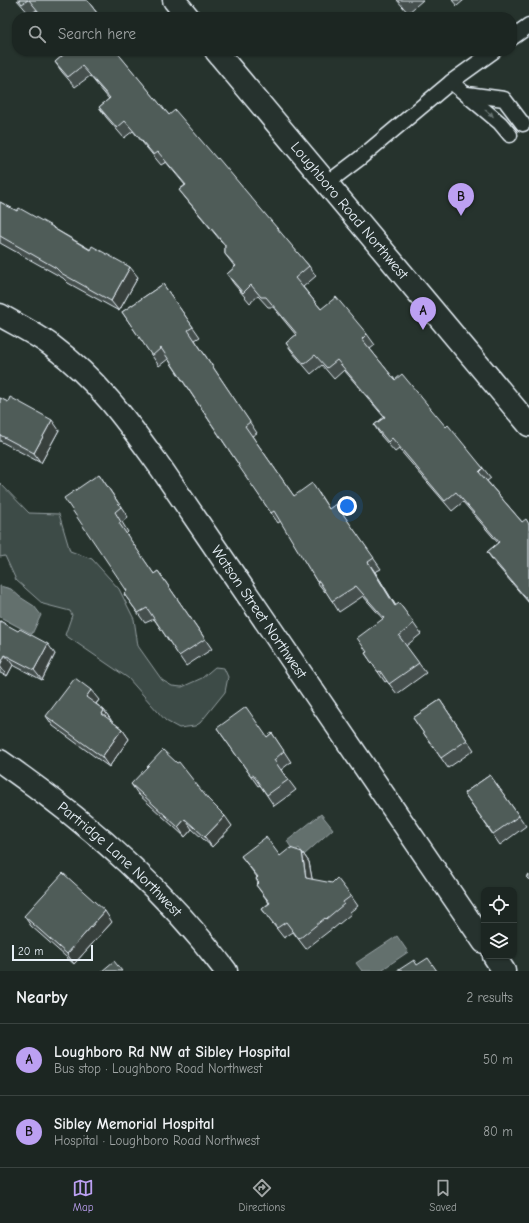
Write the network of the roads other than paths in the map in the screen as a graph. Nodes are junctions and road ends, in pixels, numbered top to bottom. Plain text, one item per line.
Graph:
1 (174, 0) edge
2 (184, 12) edge
3 (529, 26) edge
4 (517, 34) edge
5 (220, 56) edge
6 (487, 56) edge
7 (451, 82) junction
8 (466, 94) junction
9 (523, 124) dead end
10 (510, 135) dead end
11 (326, 184) junction
12 (0, 315) edge
13 (529, 425) edge
14 (0, 761) edge
15 (481, 938) edge
16 (496, 959) edge
17 (226, 971) edge
18 (504, 971) edge

1 - 2 street
3 - 4 lane
5 - 11 street, Loughboro Road Northwest
6 - 7 lane
7 - 8 lane
7 - 11 lane
8 - 9 lane
8 -> 10 lane
11 - 13 street, Loughboro Road Northwest
12 - 15 street, Watson Street Northwest
14 - 17 street, Partridge Lane Northwest
16 - 18 street

